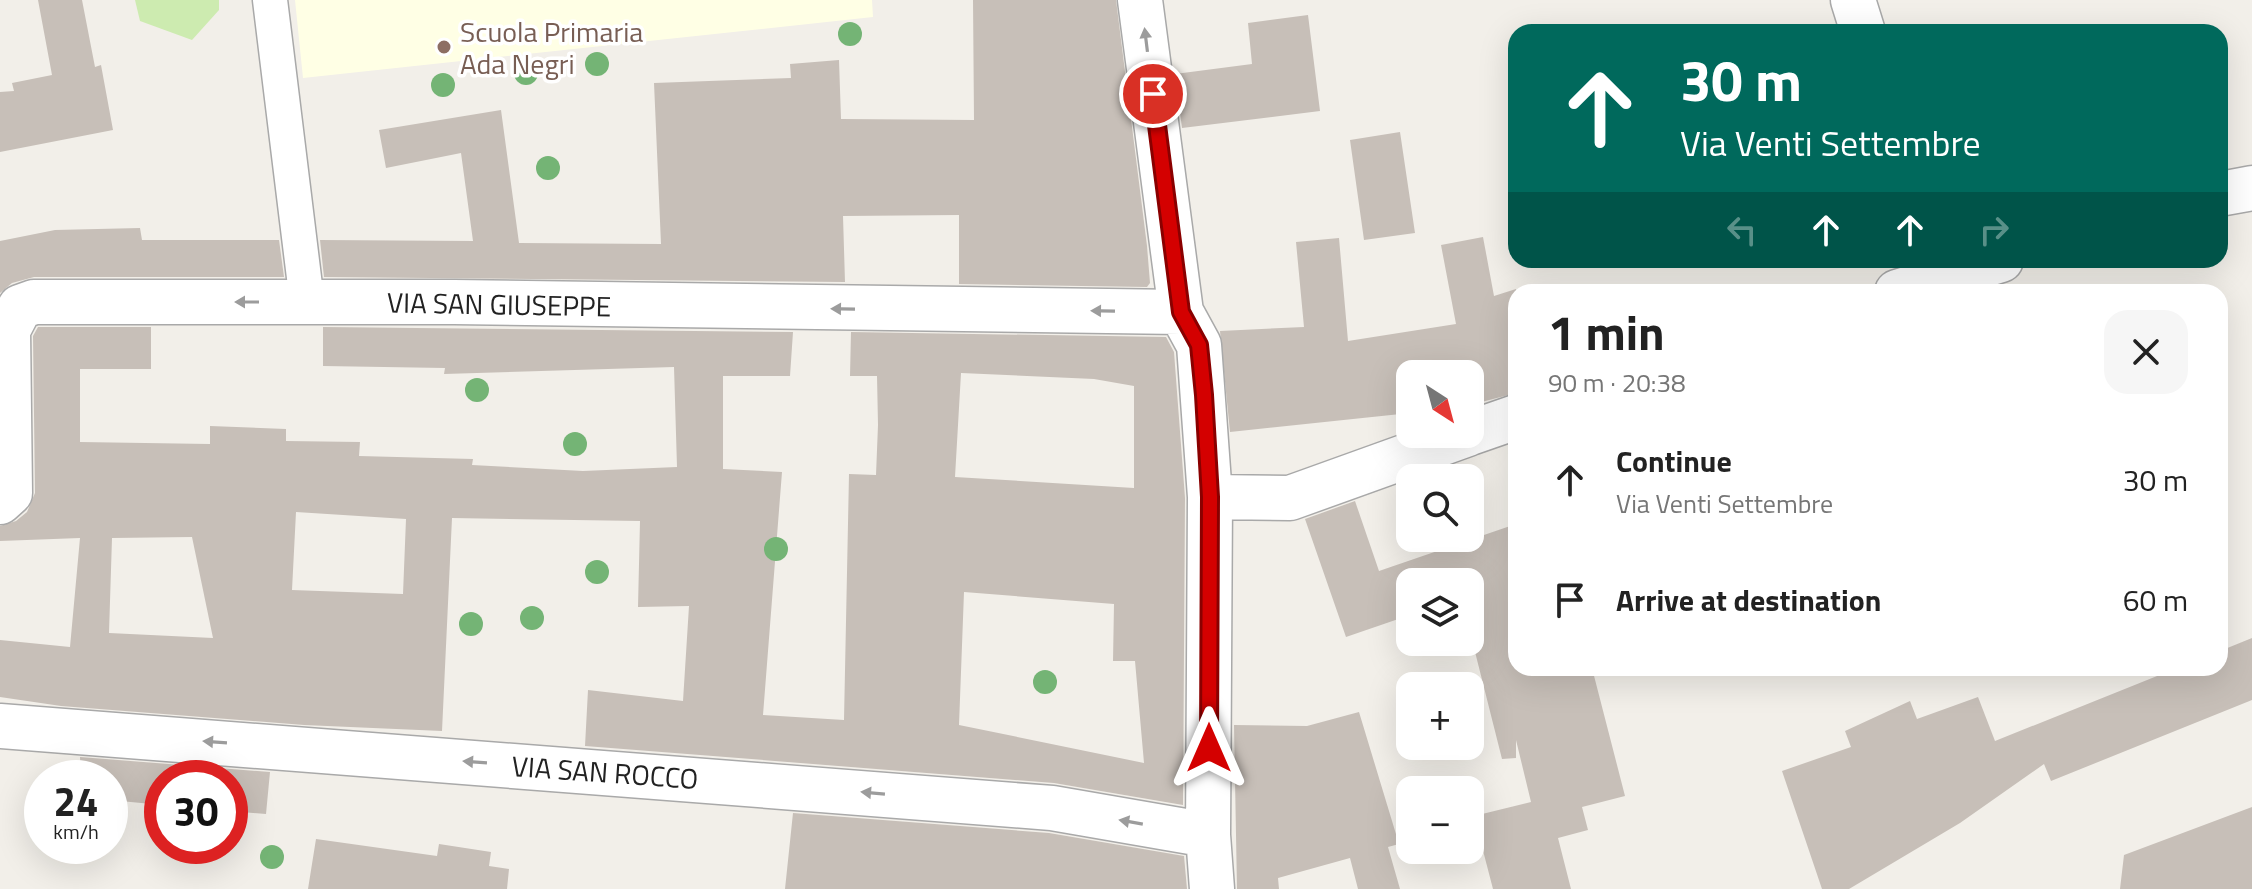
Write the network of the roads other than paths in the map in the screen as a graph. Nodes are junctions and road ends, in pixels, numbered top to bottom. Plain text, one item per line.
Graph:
1 (270, 0) edge
2 (1140, 0) edge
3 (1853, 0) edge
4 (1860, 24) edge
5 (2252, 188) edge
6 (2228, 192) edge
7 (1940, 269) edge
8 (1912, 284) edge
9 (307, 302) junction
10 (1181, 312) junction
11 (1508, 420) edge
12 (1484, 429) edge
13 (1430, 448) edge
14 (1210, 497) junction
15 (0, 502) edge
16 (0, 726) edge
17 (1208, 835) junction
18 (1212, 889) edge

1 - 9 street
10 -> 2 street
3 - 4 street
5 - 6 street
7 - 8 street
10 -> 9 street, VIA SAN GIUSEPPE
9 -> 15 street, VIA SAN GIUSEPPE
10 - 14 street
11 - 12 street
13 - 14 street
14 - 17 street
17 -> 16 street, VIA SAN ROCCO
17 - 18 street

